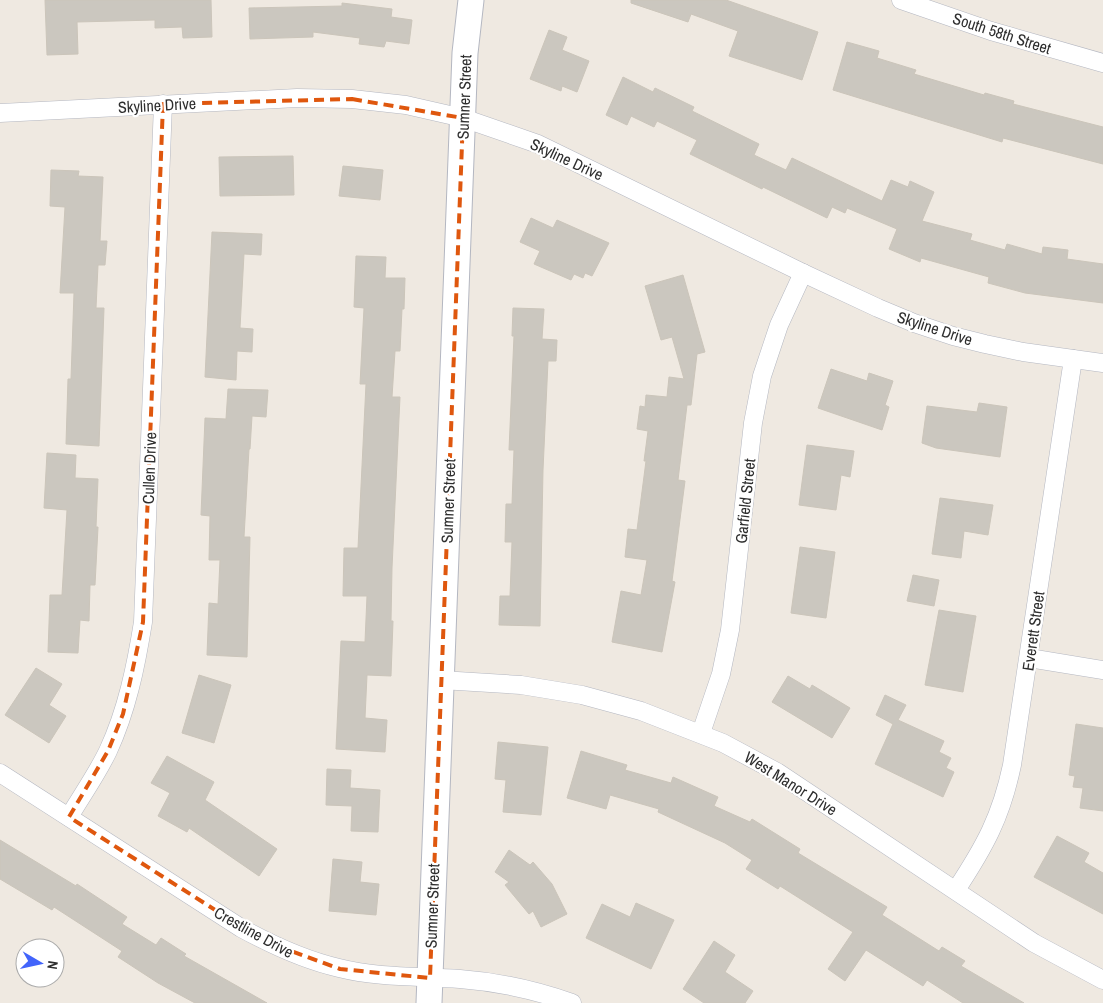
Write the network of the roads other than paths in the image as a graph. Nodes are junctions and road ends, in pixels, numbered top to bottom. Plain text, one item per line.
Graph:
1 (471, 0) edge
2 (901, 0) edge
3 (1103, 63) edge
4 (163, 104) junction
5 (0, 113) edge
6 (463, 118) junction
7 (803, 273) junction
8 (1073, 359) junction
9 (1103, 363) edge
10 (1029, 658) junction
11 (1103, 670) edge
12 (441, 680) junction
13 (701, 733) junction
14 (0, 773) edge
15 (69, 816) junction
16 (956, 890) junction
17 (430, 978) junction
18 (1103, 980) edge
19 (429, 1003) edge
20 (572, 1003) edge

1 - 6 street, Sumner Street
2 - 3 street, South 58th Street
4 - 5 street, Skyline Drive
4 - 6 street, Skyline Drive
4 - 15 street, Cullen Drive
6 - 7 street, Skyline Drive
6 - 12 street, Sumner Street
7 - 8 street, Skyline Drive
7 - 13 street, Garfield Street
8 - 9 street, Skyline Drive
8 - 10 street, Everett Street
10 - 11 street
10 - 16 street, Everett Street
12 - 13 street, West Manor Drive
12 - 17 street, Sumner Street
13 - 16 street, West Manor Drive
14 - 15 street, Crestline Drive
15 - 17 street, Crestline Drive
16 - 18 street, West Manor Drive
17 - 19 street, Sumner Street
17 - 20 street, Crestline Drive

